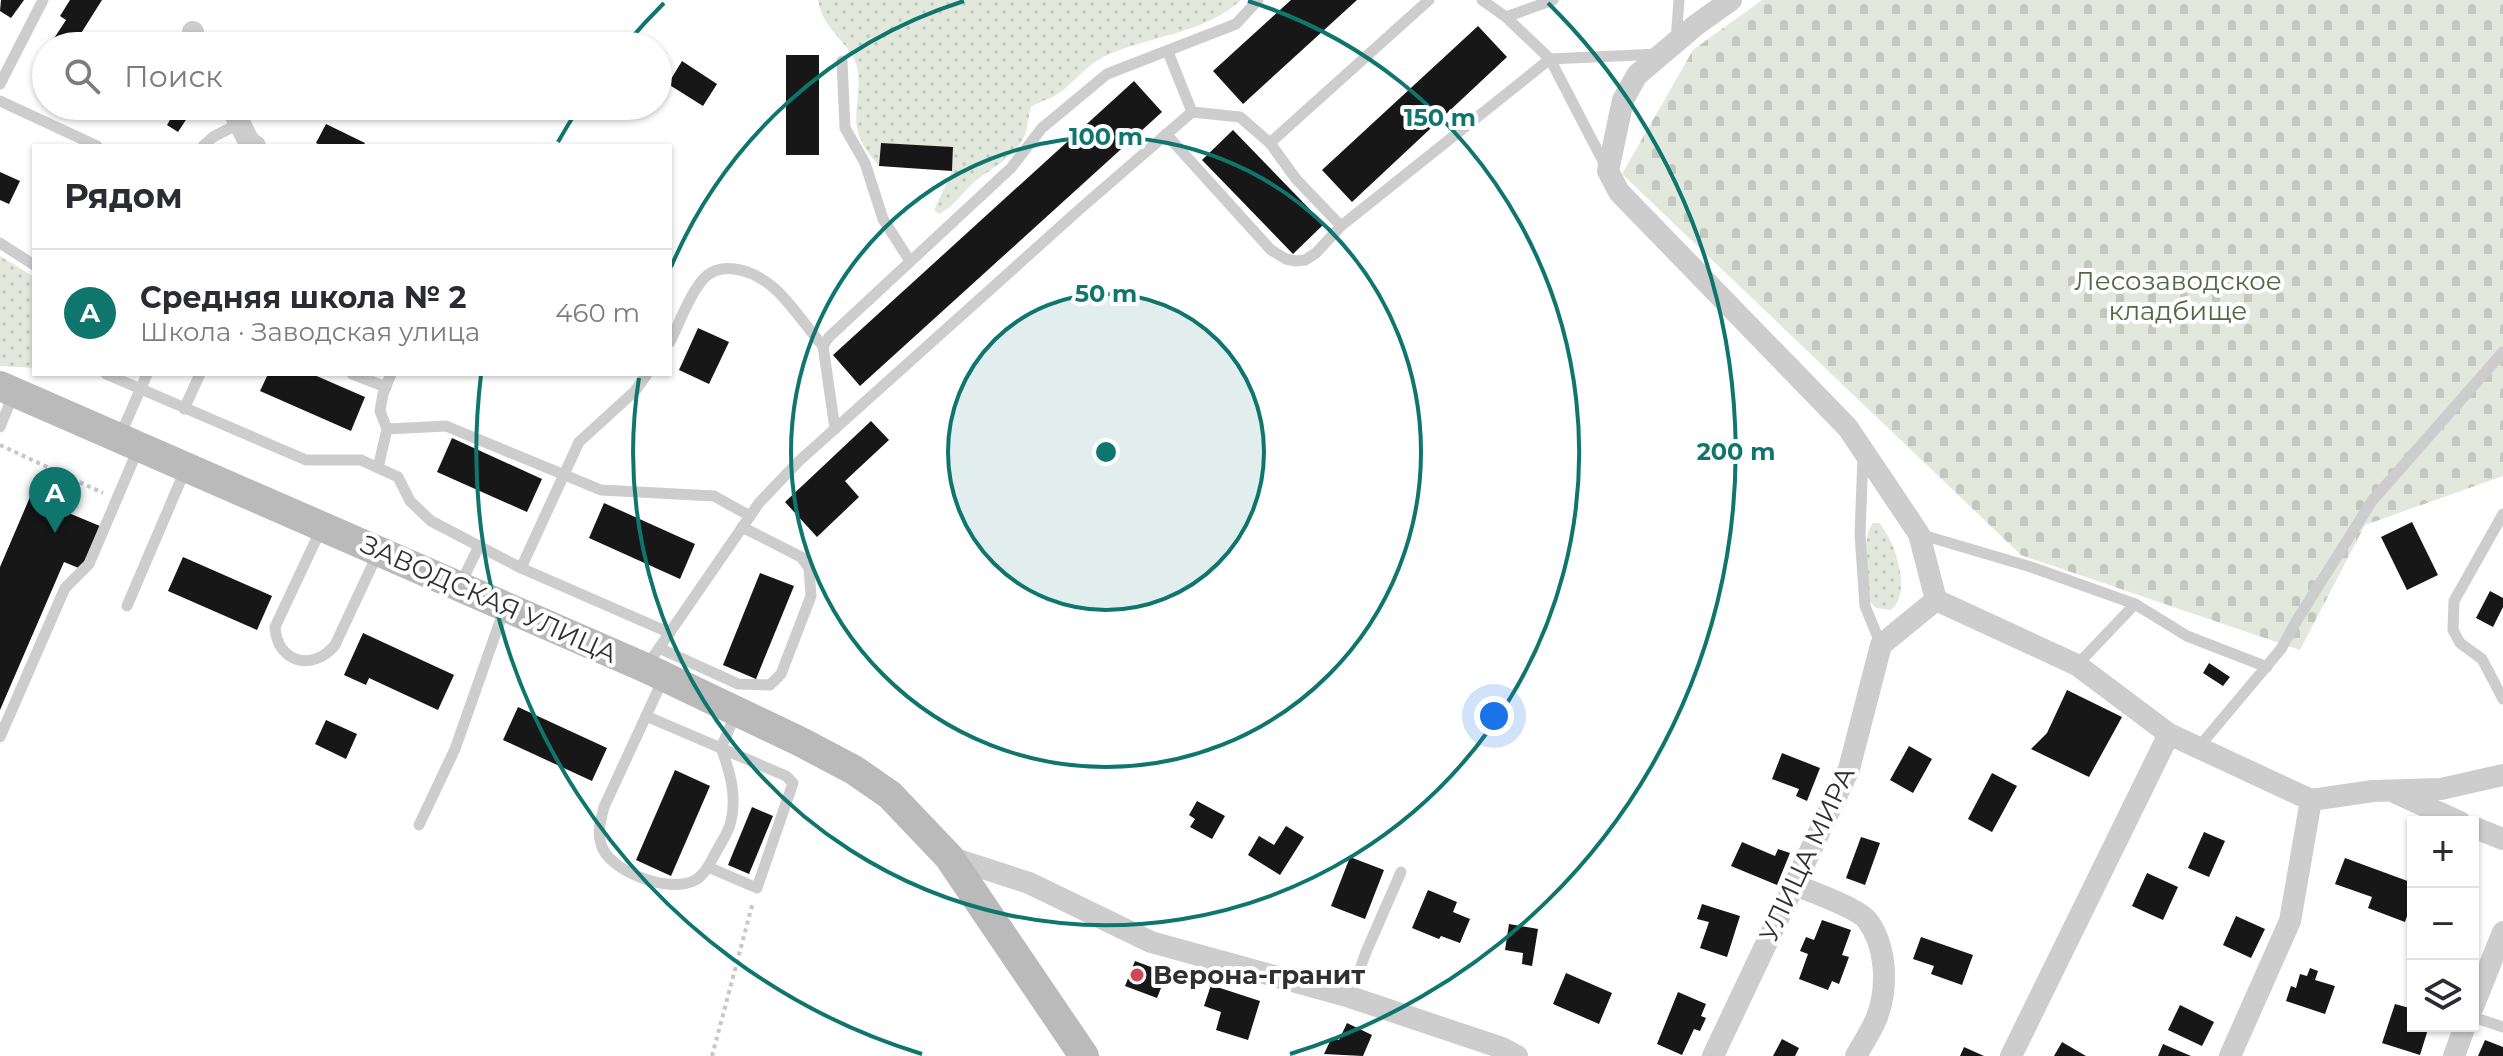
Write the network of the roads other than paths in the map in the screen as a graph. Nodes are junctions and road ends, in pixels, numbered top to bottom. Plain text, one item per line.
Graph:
1 (43, 0) edge
2 (1258, 0) edge
3 (1429, 0) edge
4 (1482, 0) edge
5 (1553, 0) edge
6 (1679, 0) edge
7 (1731, 0) edge
8 (1506, 17) junction
9 (1669, 48) junction
10 (1168, 52) junction
11 (1550, 59) junction
12 (842, 61) dead end
13 (0, 84) edge
14 (0, 101) edge
15 (1192, 112) junction
16 (32, 116) edge
17 (41, 120) edge
18 (230, 120) edge
19 (238, 120) edge
20 (1166, 134) junction
21 (1270, 143) junction
22 (93, 144) edge
23 (205, 144) edge
24 (252, 144) edge
25 (1608, 171) junction
26 (1341, 226) junction
27 (0, 243) edge
28 (910, 261) junction
29 (32, 264) edge
30 (672, 338) edge
31 (823, 346) junction
32 (2503, 352) edge
33 (110, 376) edge
34 (146, 376) edge
35 (199, 376) edge
36 (357, 376) edge
37 (390, 376) edge
38 (646, 376) edge
39 (386, 387) junction
40 (7, 389) edge
41 (140, 390) junction
42 (184, 409) junction
43 (0, 427) edge
44 (387, 429) junction
45 (835, 429) junction
46 (129, 442) junction
47 (1863, 451) junction
48 (187, 467) junction
49 (378, 468) junction
50 (564, 475) junction
51 (2503, 514) edge
52 (750, 516) junction
53 (323, 527) junction
54 (742, 527) junction
55 (1919, 534) junction
56 (479, 546) junction
57 (379, 551) junction
58 (521, 568) junction
59 (459, 587) junction
60 (1936, 600) junction
61 (2135, 604) junction
62 (127, 606) dead end
63 (505, 607) junction
64 (670, 633) junction
65 (1881, 645) junction
66 (657, 664) junction
67 (2077, 665) junction
68 (2267, 667) junction
69 (2503, 699) edge
70 (738, 710) junction
71 (646, 716) junction
72 (2169, 734) junction
73 (0, 737) edge
74 (721, 748) junction
75 (2198, 748) junction
76 (2503, 775) edge
77 (2391, 791) junction
78 (2311, 800) junction
79 (2447, 816) edge
80 (419, 825) dead end
81 (2479, 829) edge
82 (2503, 839) edge
83 (949, 857) junction
84 (708, 867) junction
85 (1401, 872) dead end
86 (1794, 885) junction
87 (2503, 932) edge
88 (2479, 992) edge
89 (1350, 997) junction
90 (2479, 1019) edge
91 (2503, 1027) edge
92 (2464, 1032) edge
93 (2458, 1055) edge
94 (1084, 1056) edge
95 (1517, 1056) edge
96 (1713, 1056) edge
97 (1856, 1056) edge
98 (2011, 1056) edge
99 (2230, 1056) edge

1 - 13 lane
2 - 10 lane
3 - 21 lane
4 - 8 lane
5 - 8 lane
6 - 9 lane
7 - 9 street
8 - 11 lane
9 - 11 lane
9 - 25 street
10 - 15 lane
10 - 28 lane
11 - 25 lane
11 - 26 lane
12 - 28 lane
14 - 16 lane
15 - 20 lane
15 - 21 lane
17 - 22 lane
18 - 23 lane
19 - 24 street
20 - 26 lane
20 - 45 lane
21 - 26 lane
25 - 47 street
27 - 29 lane
28 - 31 lane
30 - 31 lane
31 - 45 lane
32 - 68 lane
33 - 41 lane
34 - 41 lane
35 - 42 lane
36 - 39 lane
37 - 39 lane
38 - 50 lane
39 - 44 lane
40 - 43 lane
40 - 46 street, ЗАВОДСКАЯ УЛИЦА
41 - 42 lane
41 - 46 lane
42 - 49 lane
44 - 49 lane
44 - 50 lane
45 - 52 lane
46 - 48 street, ЗАВОДСКАЯ УЛИЦА
46 - 73 lane
47 - 55 street
47 - 65 lane
48 - 53 street, ЗАВОДСКАЯ УЛИЦА
48 - 62 lane
49 - 56 lane
50 - 52 lane
50 - 58 lane
51 - 69 lane
52 - 54 lane
53 - 57 street, ЗАВОДСКАЯ УЛИЦА
53 - 57 lane
54 - 64 lane
54 - 66 lane
55 - 60 street
55 - 61 lane
56 - 58 lane
56 - 59 lane
57 - 59 street, ЗАВОДСКАЯ УЛИЦА
58 - 64 lane
59 - 63 street, ЗАВОДСКАЯ УЛИЦА
60 - 65 street
60 - 67 street
61 - 67 lane
61 - 68 lane
63 - 66 street, ЗАВОДСКАЯ УЛИЦА
63 - 80 lane
64 - 66 lane
65 - 86 street, УЛИЦА МИРА
66 - 70 street, ЗАВОДСКАЯ УЛИЦА
66 - 71 lane
67 - 72 street
68 - 75 lane
70 - 74 lane
70 - 83 street, ЗАВОДСКАЯ УЛИЦА
71 - 74 lane
71 - 84 lane
72 - 75 street
72 - 98 street
74 - 84 lane
74 - 84 lane
75 - 78 street
76 - 77 street
77 - 78 street
77 - 79 street
78 - 99 street
81 - 82 street
83 - 89 street
83 - 94 street
85 - 89 lane
86 - 96 street, УЛИЦА МИРА
86 - 97 street
87 - 88 street
89 - 95 street
90 - 91 lane
92 - 93 street

